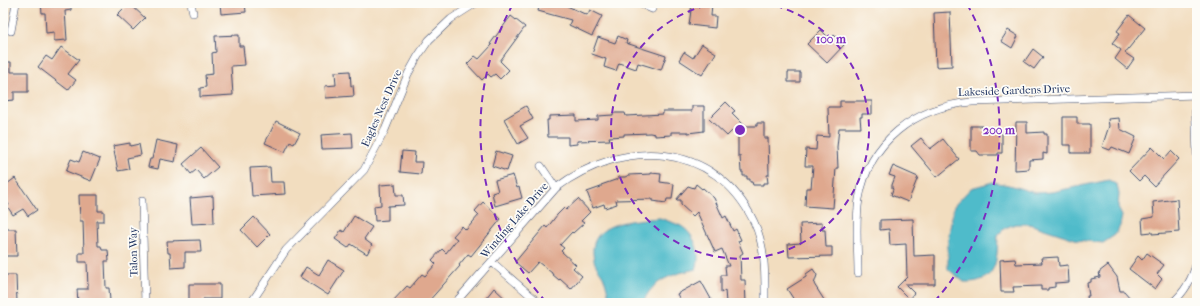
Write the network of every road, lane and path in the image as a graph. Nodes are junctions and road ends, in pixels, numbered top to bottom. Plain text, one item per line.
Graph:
1 (16, 3) edge
2 (191, 3) edge
3 (476, 3) edge
4 (640, 3) edge
5 (652, 9) dead end
6 (193, 13) dead end
7 (11, 31) dead end
8 (1196, 95) edge
9 (1197, 157) edge
10 (541, 166) dead end
11 (556, 188) junction
12 (142, 201) dead end
13 (1197, 261) edge
14 (492, 262) junction
15 (858, 273) dead end
16 (538, 302) edge
17 (145, 303) edge
18 (251, 303) edge
19 (454, 303) edge
20 (765, 303) edge
21 (1172, 303) edge

1 - 7 street
2 - 6 street
3 - 18 street, Eagles Nest Drive
4 - 5 street
8 - 9 street
8 - 15 street, Lakeside Gardens Drive
10 - 11 street
11 - 14 street, Winding Lake Drive
11 - 20 street, Winding Lake Drive
12 - 17 street, Talon Way
13 - 21 street
14 - 16 street
14 - 19 street, Winding Lake Drive

